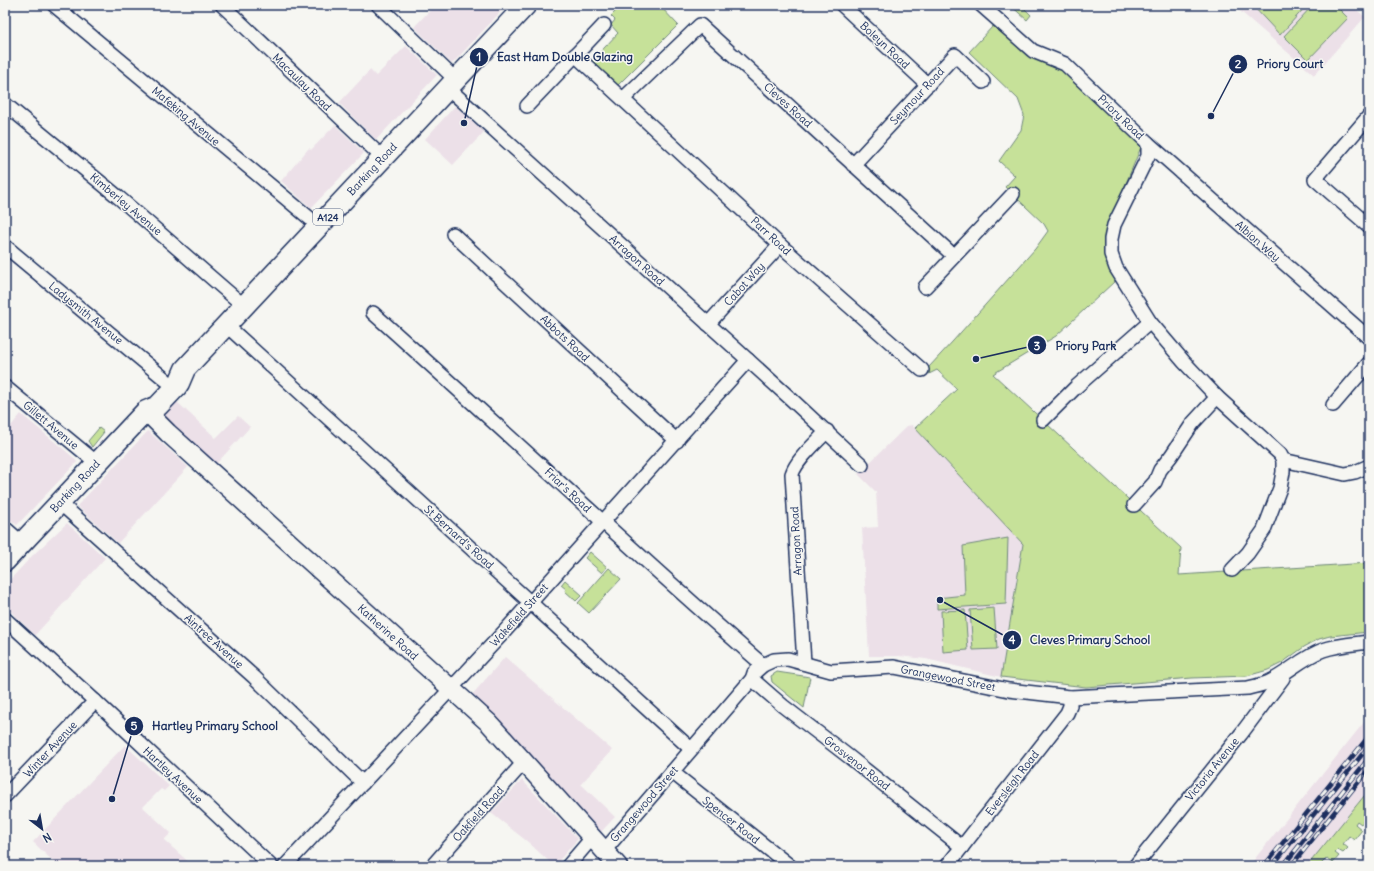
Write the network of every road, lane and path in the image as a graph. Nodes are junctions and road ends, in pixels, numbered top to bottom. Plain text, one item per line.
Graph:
1 (54, 5) edge
2 (222, 5) edge
3 (378, 5) edge
4 (526, 5) edge
5 (842, 5) edge
6 (981, 5) edge
7 (604, 25) dead end
8 (575, 56) junction
9 (983, 82) dead end
10 (452, 84) junction
11 (928, 85) junction
12 (624, 100) junction
13 (5, 104) edge
14 (527, 106) dead end
15 (1369, 116) edge
16 (1148, 143) junction
17 (383, 158) junction
18 (853, 165) junction
19 (1013, 194) dead end
20 (318, 226) junction
21 (1369, 226) edge
22 (453, 234) dead end
23 (780, 245) junction
24 (5, 246) edge
25 (954, 256) junction
26 (925, 287) dead end
27 (244, 306) junction
28 (373, 313) dead end
29 (1150, 322) junction
30 (708, 324) junction
31 (226, 325) junction
32 (1369, 338) edge
33 (748, 360) junction
34 (1369, 363) edge
35 (186, 369) junction
36 (922, 370) dead end
37 (166, 380) junction
38 (5, 387) edge
39 (1217, 398) junction
40 (1333, 405) dead end
41 (146, 411) junction
42 (1043, 420) dead end
43 (827, 431) junction
44 (677, 441) junction
45 (1283, 460) junction
46 (97, 464) junction
47 (862, 465) dead end
48 (1369, 466) edge
49 (60, 503) junction
50 (1134, 505) dead end
51 (602, 522) junction
52 (5, 528) edge
53 (22, 543) junction
54 (5, 561) edge
55 (1232, 570) dead end
56 (530, 602) junction
57 (5, 619) edge
58 (1369, 642) edge
59 (804, 663) junction
60 (763, 665) junction
61 (1288, 672) junction
62 (752, 679) junction
63 (452, 689) junction
64 (1070, 697) junction
65 (95, 701) junction
66 (691, 749) junction
67 (524, 762) junction
68 (672, 772) junction
69 (363, 783) junction
70 (5, 796) edge
71 (598, 845) junction
72 (962, 847) junction
73 (271, 866) edge
74 (285, 866) edge
75 (432, 866) edge
76 (568, 866) edge
77 (618, 866) edge
78 (790, 866) edge
79 (947, 866) edge
80 (1135, 866) edge

1 - 20 street, Mafeking Avenue
2 - 17 street, Macaulay Road
3 - 10 street, Arragon Road
4 - 10 main road, Barking Road / A124
5 - 11 street, Boleyn Road
6 - 16 street, Priory Road
7 - 8 street
8 - 12 street, Parr Road
8 - 14 street
9 - 11 street, Seymour Road
10 - 17 main road, Barking Road / A124
10 - 30 street, Arragon Road
11 - 18 street, Seymour Road
12 - 18 street, Cleves Road
12 - 23 street, Parr Road
13 - 27 street, Kimberley Avenue
15 - 21 street
16 - 29 street, Priory Road
16 - 32 street, Albion Way
17 - 20 main road, Barking Road / A124
18 - 25 street, Cleves Road
19 - 25 street
20 - 27 main road, Barking Road / A124
22 - 44 street, Abbots Road
23 - 30 street, Cabot Way
23 - 36 street, Parr Road
24 - 37 street, Ladysmith Avenue
25 - 26 street
27 - 31 main road, Barking Road / A124
28 - 51 street, Friar's Road
29 - 39 street, Priory Road
29 - 42 street
30 - 33 street, Arragon Road
31 - 35 main road, Barking Road / A124
31 - 56 street, St Bernard's Road
33 - 43 street, Arragon Road
33 - 44 street, Wakefield Street
34 - 40 street
35 - 37 main road, Barking Road / A124
35 - 41 main road, Barking Road / A124
37 - 41 main road, Barking Road / A124
38 - 46 street, Gillett Avenue
39 - 45 street, Priory Road
39 - 50 street
41 - 46 main road, Barking Road / A124
41 - 63 main road, Katherine Road
43 - 47 street, Arragon Road
43 - 59 street, Arragon Road
44 - 51 street, Wakefield Street
45 - 48 street
45 - 55 street
46 - 49 main road, Barking Road / A124
49 - 53 main road, Barking Road / A124
49 - 69 street, Aintree Avenue
51 - 56 street, Wakefield Street
51 - 60 street, Friar's Road
52 - 53 street
53 - 54 main road, Barking Road / A124
56 - 63 street, Wakefield Street
56 - 66 street, St Bernard's Road
57 - 65 street, Hartley Avenue
58 - 61 street, Grangewood Street
59 - 60 street, Grangewood Street
59 - 64 street, Grangewood Street
60 - 62 street, Grangewood Street
61 - 64 street, Grangewood Street
61 - 80 street, Victoria Avenue
62 - 66 street, Grangewood Street
62 - 72 street, Grosvenor Road
63 - 67 main road, Katherine Road
63 - 69 street, Wakefield Street
64 - 72 street, Eversleigh Road
65 - 70 street, Winter Avenue
65 - 73 street, Hartley Avenue
66 - 68 street, Grangewood Street
67 - 71 main road, Katherine Road
67 - 75 street, Oakfield Road
68 - 71 street, Grangewood Street
68 - 78 street, Spencer Road
69 - 74 street, Wakefield Street
71 - 76 street, Grangewood Street
71 - 77 main road, Katherine Road
72 - 79 street, Eversleigh Road

